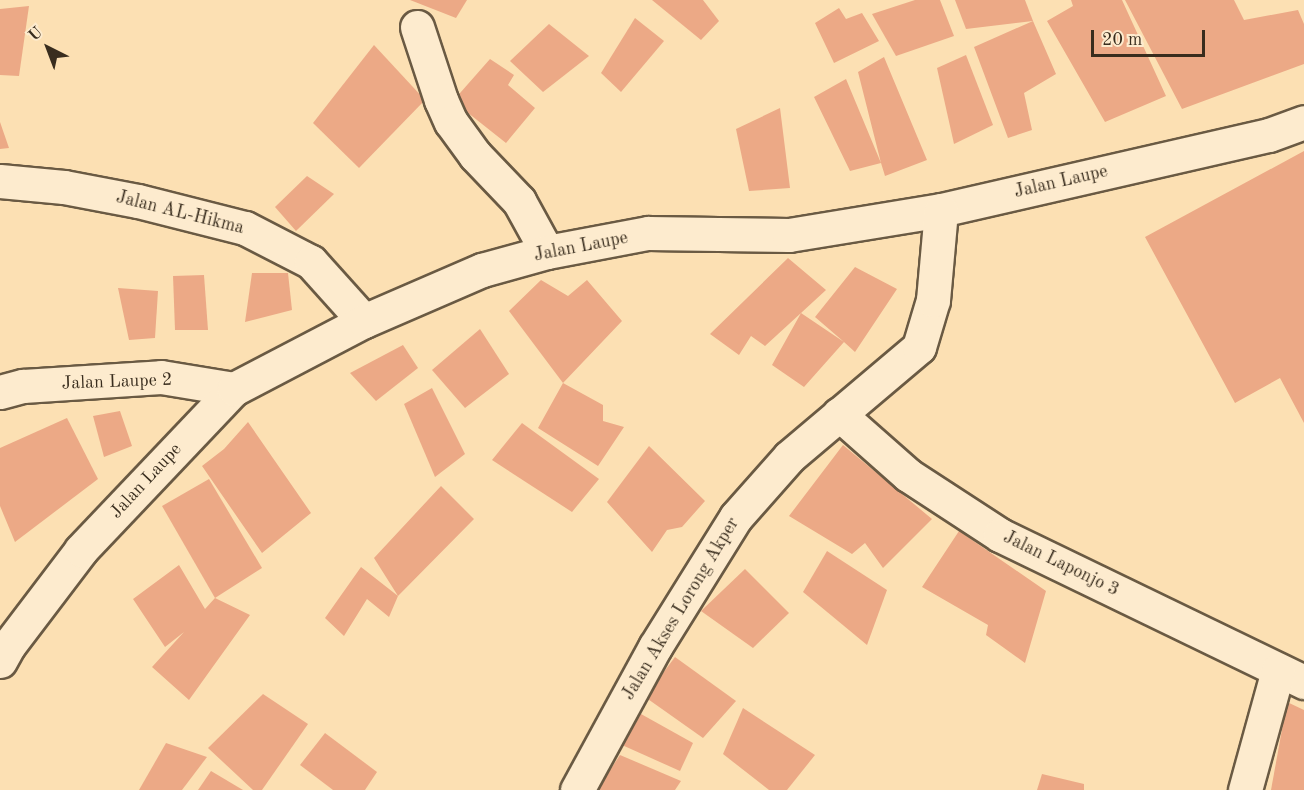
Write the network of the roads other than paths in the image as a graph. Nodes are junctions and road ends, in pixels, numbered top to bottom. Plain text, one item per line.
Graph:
1 (417, 27) dead end
2 (1304, 122) edge
3 (0, 181) edge
4 (941, 210) junction
5 (547, 252) junction
6 (364, 321) junction
7 (234, 389) junction
8 (0, 392) edge
9 (839, 414) junction
10 (0, 661) edge
11 (1291, 676) edge
12 (577, 790) edge
13 (1245, 790) edge

1 - 5 street
2 - 4 street, Jalan Laupe
3 - 6 street, Jalan AL-Hikma
4 - 5 street, Jalan Laupe
4 - 9 street, Jalan Akses Lorong Akper
5 - 6 street, Jalan Laupe
6 - 7 street, Jalan Laupe
7 - 8 street, Jalan Laupe 2
7 - 10 street, Jalan Laupe
9 - 11 street, Jalan Laponjo 3
9 - 12 street, Jalan Akses Lorong Akper
11 - 13 street

